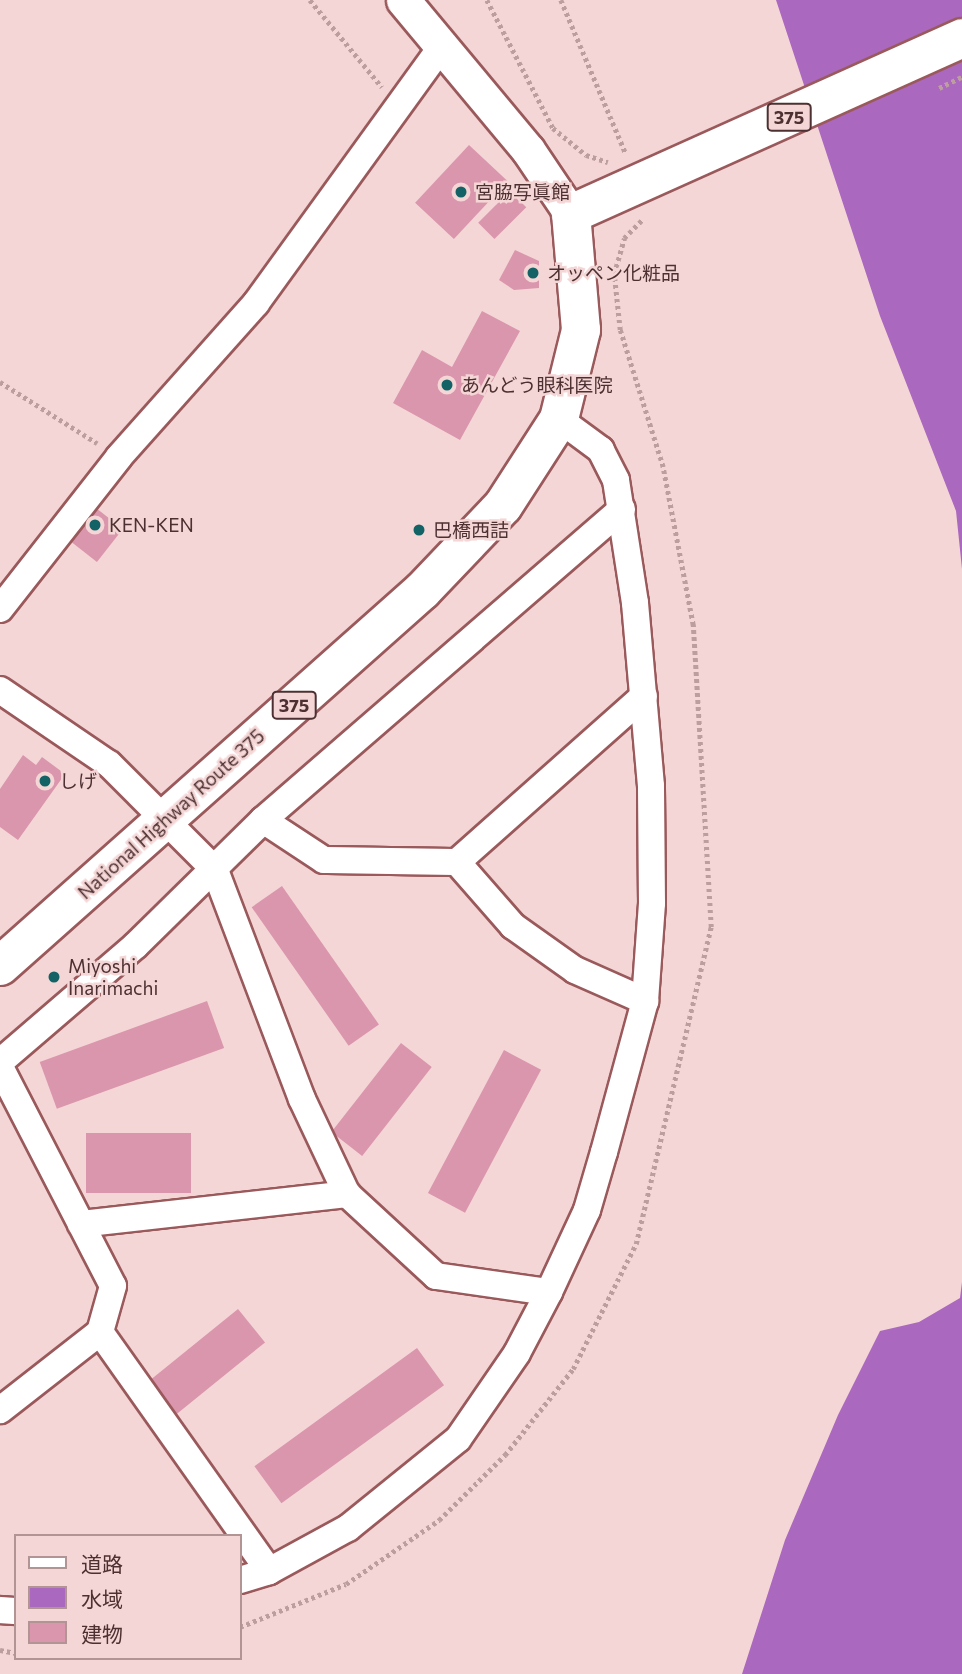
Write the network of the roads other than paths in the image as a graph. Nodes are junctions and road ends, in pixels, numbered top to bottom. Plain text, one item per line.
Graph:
1 (403, 0) edge
2 (962, 38) edge
3 (440, 49) junction
4 (571, 214) junction
5 (559, 419) junction
6 (622, 509) junction
7 (0, 608) edge
8 (0, 690) edge
9 (644, 696) junction
10 (165, 819) junction
11 (263, 820) junction
12 (457, 862) junction
13 (215, 870) junction
14 (0, 965) edge
15 (645, 1001) junction
16 (0, 1065) edge
17 (347, 1194) junction
18 (81, 1224) junction
19 (549, 1292) junction
20 (100, 1332) junction
21 (0, 1410) edge
22 (269, 1571) junction
23 (242, 1579) edge

1 - 3 street
2 - 4 highway, 375
3 - 4 street
3 - 7 street
4 - 5 highway, National Highway Route 375 / 375
5 - 6 street
5 - 10 highway, National Highway Route 375 / 375
6 - 9 street
6 - 11 street
8 - 10 street
9 - 12 street
9 - 15 street
10 - 13 street
10 - 14 highway, National Highway Route 375 / 375
11 - 12 street
11 - 13 street
12 - 15 street
13 - 16 street
13 - 17 street
15 - 19 street
16 - 18 street
17 - 18 street
17 - 19 street
18 - 20 street
19 - 22 street
20 - 21 street
20 - 22 street
22 - 23 street

